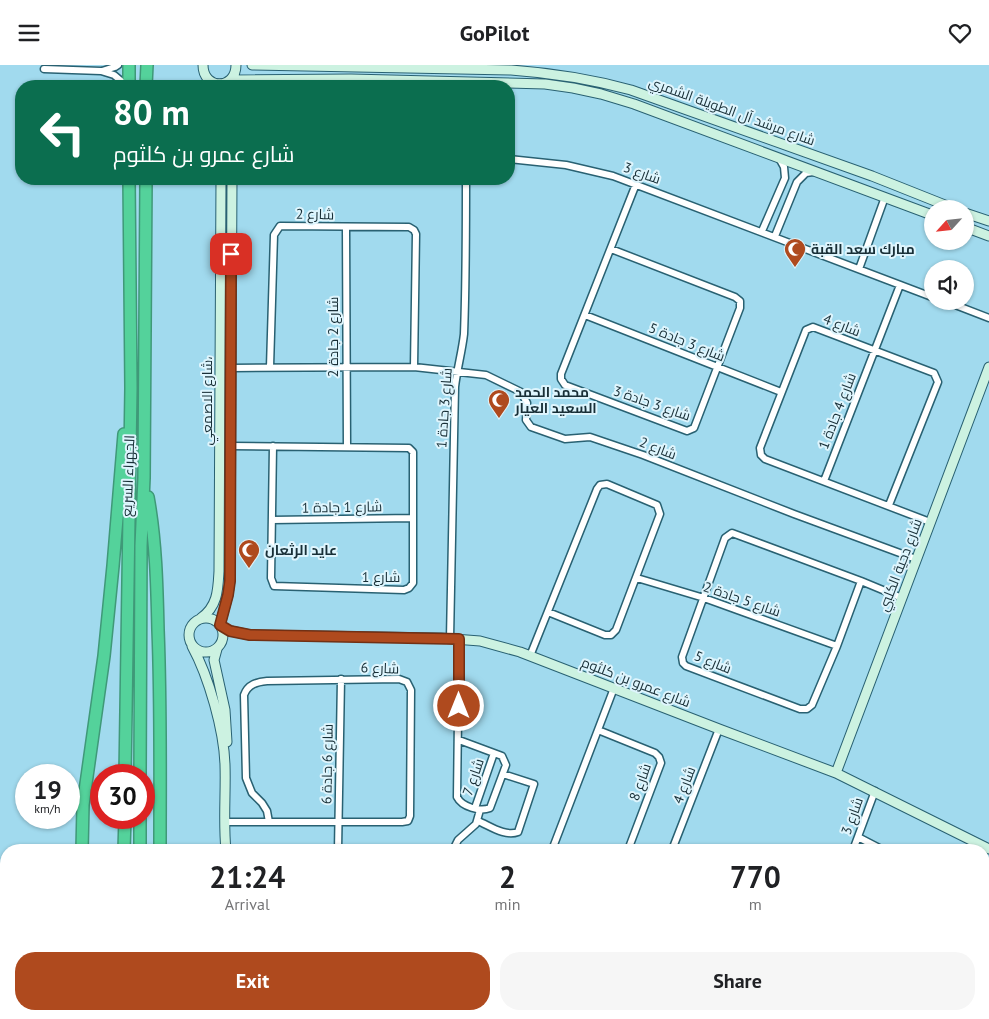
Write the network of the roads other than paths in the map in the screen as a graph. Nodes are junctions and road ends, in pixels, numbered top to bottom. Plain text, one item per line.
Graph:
1 (118, 65) edge
2 (129, 65) edge
3 (147, 65) edge
4 (236, 65) edge
5 (252, 65) edge
6 (281, 67) junction
7 (203, 68) edge
8 (416, 68) junction
9 (44, 69) dead end
10 (454, 69) junction
11 (101, 71) junction
12 (120, 80) edge
13 (128, 80) edge
14 (146, 80) edge
15 (209, 80) edge
16 (229, 80) edge
17 (281, 80) joint
18 (396, 80) joint
19 (432, 80) edge
20 (515, 83) edge
21 (722, 123) junction
22 (688, 124) junction
23 (779, 158) junction
24 (515, 160) edge
25 (815, 172) junction
26 (130, 185) edge
27 (146, 185) edge
28 (222, 185) edge
29 (232, 185) edge
30 (466, 185) edge
31 (636, 185) junction
32 (885, 197) junction
33 (924, 202) edge
34 (924, 204) edge
35 (924, 212) edge
36 (974, 216) edge
37 (989, 221) edge
38 (346, 228) junction
39 (974, 230) edge
40 (762, 231) junction
41 (774, 236) junction
42 (989, 236) edge
43 (611, 249) junction
44 (858, 269) junction
45 (900, 285) junction
46 (924, 294) edge
47 (968, 310) edge
48 (585, 315) junction
49 (989, 318) edge
50 (874, 350) junction
51 (231, 367) junction
52 (270, 367) junction
53 (346, 367) junction
54 (414, 367) junction
55 (718, 367) junction
56 (989, 367) edge
57 (456, 372) junction
58 (989, 381) edge
59 (131, 388) junction
60 (781, 392) junction
61 (972, 409) junction
62 (230, 446) junction
63 (273, 446) junction
64 (347, 446) junction
65 (144, 478) junction
66 (824, 481) junction
67 (889, 505) junction
68 (413, 518) junction
69 (272, 520) junction
70 (930, 522) junction
71 (916, 559) junction
72 (637, 578) junction
73 (861, 581) junction
74 (704, 598) junction
75 (902, 598) junction
76 (548, 612) junction
77 (201, 618) junction
78 (220, 626) junction
79 (250, 635) junction
80 (454, 639) junction
81 (192, 646) junction
82 (837, 646) junction
83 (217, 648) junction
84 (530, 656) junction
85 (341, 679) junction
86 (614, 688) junction
87 (719, 729) junction
88 (598, 730) junction
89 (459, 740) junction
90 (494, 753) junction
91 (126, 764) edge
92 (140, 764) edge
93 (225, 764) junction
94 (836, 773) junction
95 (503, 774) junction
96 (161, 789) junction
97 (874, 791) junction
98 (477, 809) junction
99 (478, 821) junction
100 (225, 822) junction
101 (268, 822) junction
102 (338, 823) junction
103 (125, 829) edge
104 (140, 829) edge
105 (858, 837) junction
106 (82, 844) edge
107 (124, 844) edge
108 (140, 844) edge
109 (160, 844) edge
110 (166, 844) edge
111 (226, 844) edge
112 (338, 844) edge
113 (456, 844) edge
114 (554, 844) edge
115 (630, 844) edge
116 (674, 844) edge
117 (855, 844) edge
118 (871, 844) edge
119 (979, 844) edge

1 - 11 street
2 - 13 highway
3 - 14 highway
4 - 16 street
5 - 6 street, شارع مرشد آل الطويلة الشمري
6 - 8 street, شارع مرشد آل الطويلة الشمري
6 - 17 street
7 - 15 street
8 - 10 street, شارع مرشد آل الطويلة الشمري
8 - 18 street
9 - 11 street
10 - 19 street
10 - 21 street, شارع مرشد آل الطويلة الشمري
11 - 12 street
17 - 18 street, شارع مرشد آل الطويلة الشمري
20 - 22 street, شارع مرشد آل الطويلة الشمري
21 - 22 street
21 - 33 street, شارع مرشد آل الطويلة الشمري
22 - 23 street, شارع مرشد آل الطويلة الشمري
23 - 25 street, شارع مرشد آل الطويلة الشمري
23 - 40 street
24 - 31 street, شارع 3
25 - 32 street, شارع مرشد آل الطويلة الشمري
25 - 41 street
26 - 59 highway, الجهراء السريع
27 - 65 highway, الجهراء السريع
28 - 77 street, شارع الاصمعي،
29 - 51 street, شارع الاصمعي،
30 - 57 street, شارع 3 جادة 1
31 - 40 street, شارع 3
31 - 43 street, شارع 3 جادة 3
32 - 34 street
32 - 35 street, شارع مرشد آل الطويلة الشمري
32 - 44 street
36 - 37 street
38 - 52 street, شارع 2
38 - 53 street, شارع 2 جادة 2
38 - 54 street, شارع 2
39 - 42 street
40 - 41 street, شارع 3
41 - 44 street, شارع 3
43 - 48 street, شارع 3 جادة 3
43 - 55 street, شارع 3 جادة 3
44 - 45 street, شارع 3
45 - 46 street, شارع 3
45 - 50 street, شارع 4 جادة 1
47 - 49 street
48 - 55 street, شارع 3 جادة 5
48 - 55 street, شارع 3 جادة 3
50 - 60 street, شارع 4
50 - 66 street, شارع 4 جادة 1
50 - 67 street, شارع 4
51 - 52 street, شارع 2
51 - 62 street, شارع الاصمعي،
52 - 53 street, شارع 2
53 - 54 street, شارع 2
53 - 64 street, شارع 2 جادة 2
54 - 57 street, شارع 2
55 - 60 street, شارع 3 جادة 5
56 - 61 street, شارع دحية الكلبي
57 - 71 street, شارع 2
57 - 80 street, شارع 3 جادة 1
58 - 61 street
59 - 91 highway, الجهراء السريع
59 - 106 highway
60 - 66 street, شارع 4
61 - 70 street, شارع دحية الكلبي
62 - 63 street, شارع 1
62 - 78 street, شارع الاصمعي،
63 - 64 street, شارع 1
63 - 69 street, شارع 1
64 - 68 street, شارع 1
65 - 92 highway, الجهراء السريع
65 - 96 highway
66 - 67 street, شارع 4
67 - 70 street, شارع 4
68 - 69 street, شارع 1 جادة 1
68 - 69 street, شارع 1
70 - 71 street, شارع دحية الكلبي
71 - 75 street, شارع دحية الكلبي
72 - 74 street, شارع 5 جادة 2
72 - 76 street
72 - 76 street
73 - 74 street, شارع 5
73 - 75 street, شارع 5
73 - 82 street, شارع 5
74 - 82 street, شارع 5 جادة 2
74 - 82 street, شارع 5
75 - 94 street, شارع دحية الكلبي
76 - 84 street
77 - 78 street
77 - 81 street
78 - 79 street, شارع عمرو بن كلثوم
78 - 83 street
79 - 80 street, شارع عمرو بن كلثوم
79 - 83 street, شارع عمرو بن كلثوم
80 - 84 street, شارع عمرو بن كلثوم
80 - 89 street, شارع 7
81 - 83 street
81 - 93 street
83 - 93 street
84 - 86 street, شارع عمرو بن كلثوم
85 - 101 street, شارع 6
85 - 102 street, شارع 6 جادة 6
85 - 102 street, شارع 6
86 - 87 street, شارع عمرو بن كلثوم
86 - 88 street
87 - 94 street, شارع عمرو بن كلثوم
87 - 116 street, شارع 4
88 - 114 street
88 - 115 street, شارع 8
89 - 90 street, شارع 7
89 - 98 street, شارع 7
90 - 95 street, شارع 7
90 - 98 street, شارع 7
93 - 100 street
94 - 97 street, شارع عمرو بن كلثوم
95 - 98 street, شارع 7
95 - 99 street
96 - 109 highway
96 - 110 highway
97 - 105 street, شارع 3
97 - 119 street, شارع عمرو بن كلثوم
98 - 99 street, شارع 7
99 - 113 street
100 - 101 street, شارع 6
100 - 111 street
101 - 102 street, شارع 6
102 - 112 street, شارع 6 جادة 6
103 - 107 highway
104 - 108 highway
105 - 117 street, شارع 3
105 - 118 street

